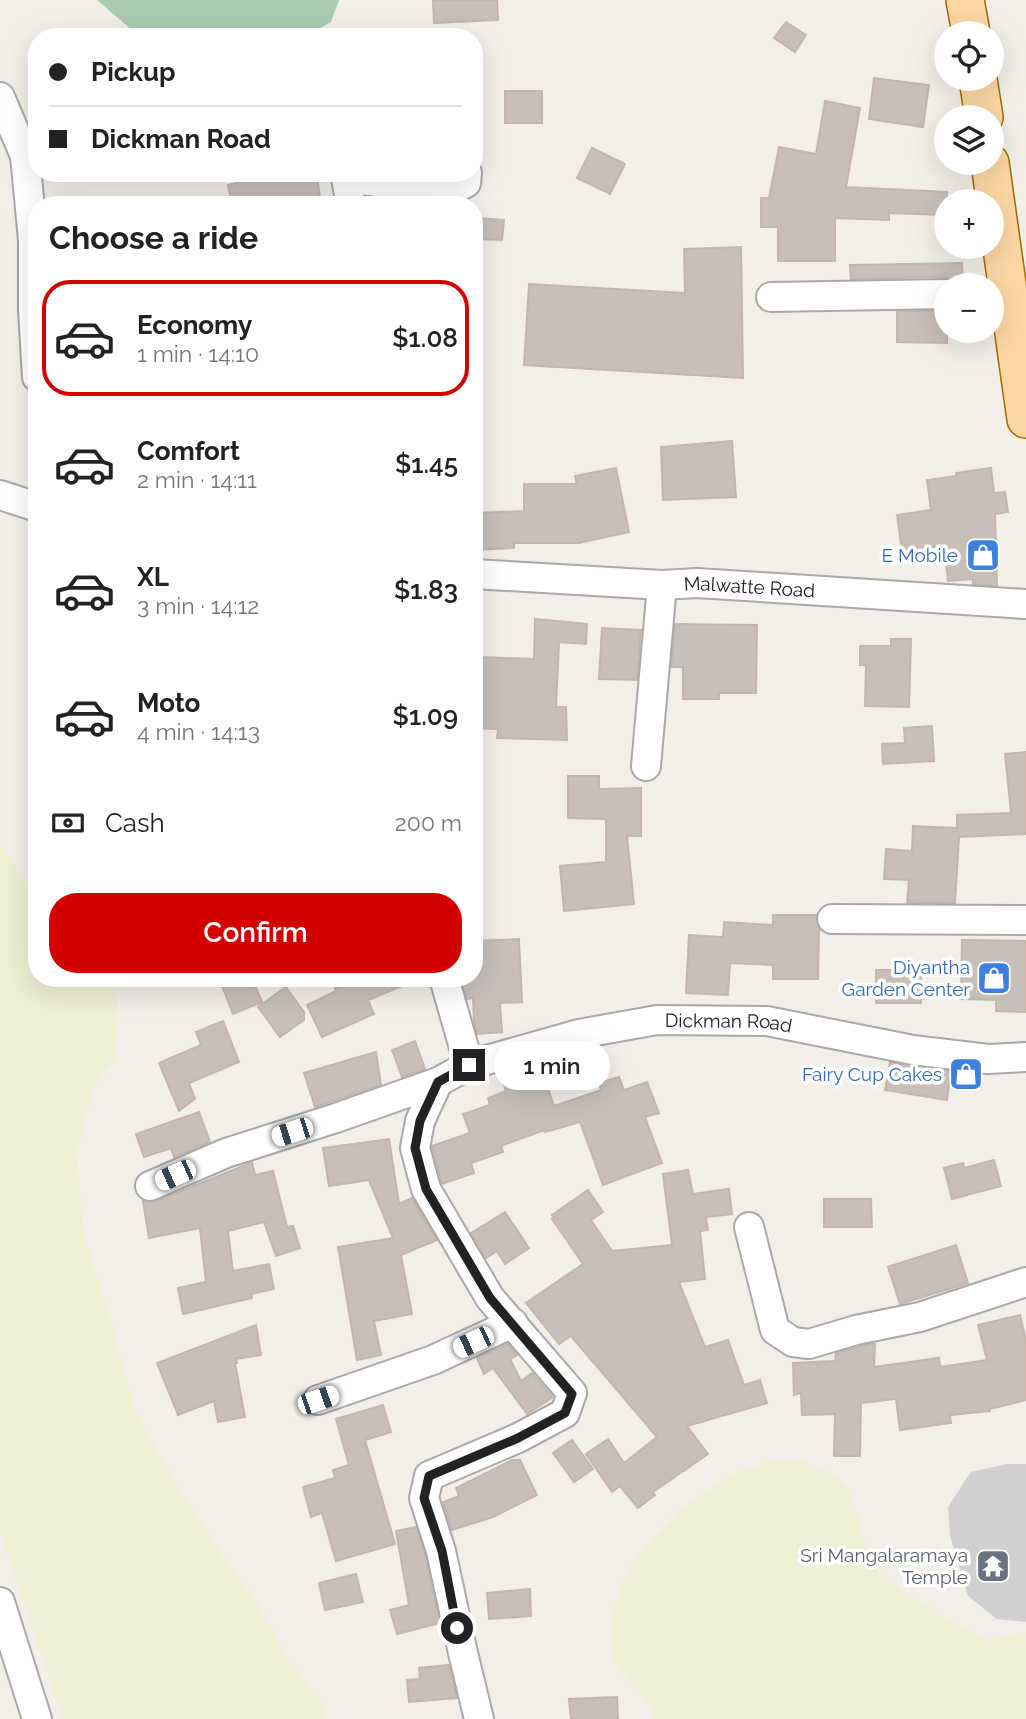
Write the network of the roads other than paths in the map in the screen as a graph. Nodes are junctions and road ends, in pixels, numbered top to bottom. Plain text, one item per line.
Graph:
1 (965, 0) edge
2 (969, 21) edge
3 (0, 97) edge
4 (991, 175) edge
5 (466, 182) edge
6 (348, 185) edge
7 (29, 196) edge
8 (999, 273) edge
9 (934, 295) edge
10 (771, 297) dead end
11 (1004, 309) edge
12 (1026, 419) edge
13 (0, 495) edge
14 (28, 504) edge
15 (483, 575) edge
16 (662, 585) junction
17 (1026, 604) edge
18 (646, 766) dead end
19 (832, 919) dead end
20 (1026, 920) edge
21 (447, 987) edge
22 (1026, 1057) edge
23 (469, 1065) junction
24 (438, 1082) junction
25 (150, 1186) dead end
26 (749, 1227) dead end
27 (1026, 1282) edge
28 (513, 1324) junction
29 (318, 1400) dead end
30 (0, 1602) edge
31 (7, 1646) edge
32 (37, 1719) edge
33 (480, 1719) edge

1 - 2 main road
3 - 7 street
4 - 8 main road
5 - 6 street
9 - 10 street
11 - 12 main road
13 - 14 street
15 - 16 street, Malwatte Road
16 - 17 street, Malwatte Road
16 - 18 street
19 - 20 street
21 - 23 street
22 - 23 street, Dickman Road
23 - 24 street, Dickman Road
24 - 25 street, Dickman Road
24 - 28 street
26 - 27 street
28 - 29 street
28 - 33 street
30 - 31 street
31 - 32 street

